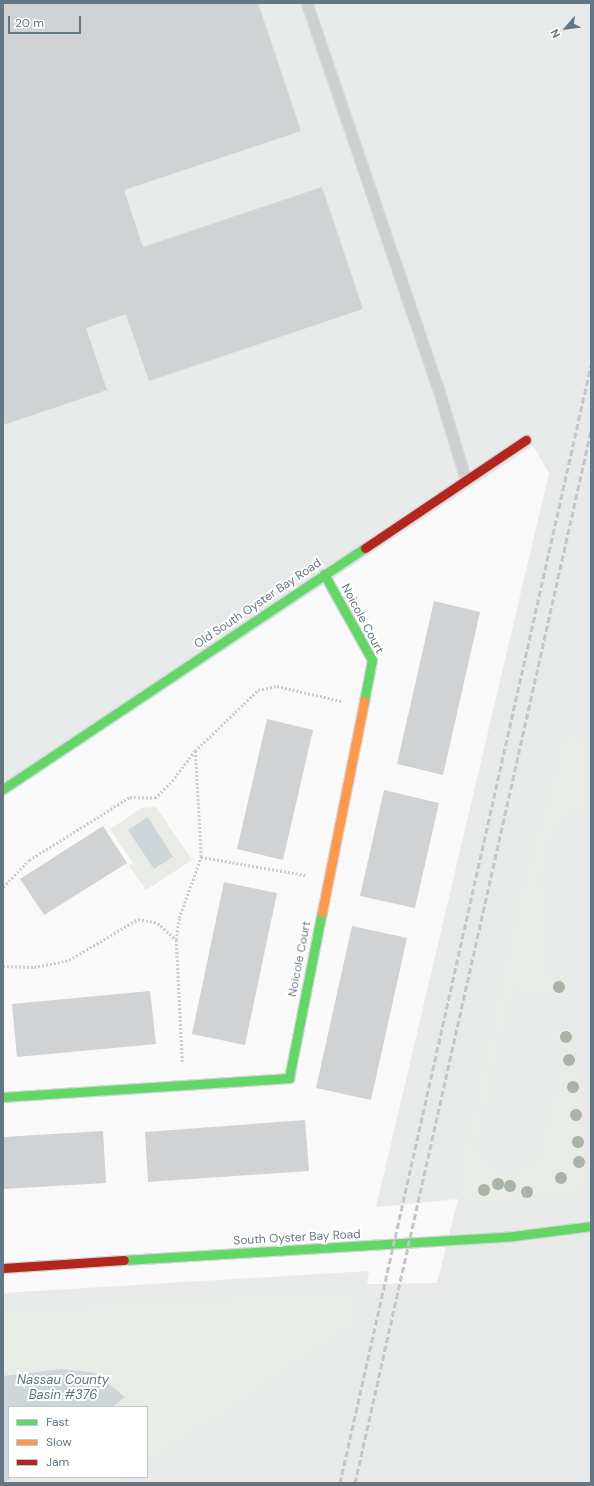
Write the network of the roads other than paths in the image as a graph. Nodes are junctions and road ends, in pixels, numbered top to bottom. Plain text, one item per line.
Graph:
1 (307, 3) edge
2 (526, 440) dead end
3 (466, 480) junction
4 (324, 574) junction
5 (3, 789) edge
6 (3, 1098) edge
7 (591, 1226) edge
8 (3, 1268) edge

1 - 3 lane
2 - 3 street, Old South Oyster Bay Road
3 - 4 street, Old South Oyster Bay Road
4 - 5 street, Old South Oyster Bay Road
4 - 6 street, Noicole Court
7 - 8 street, South Oyster Bay Road

